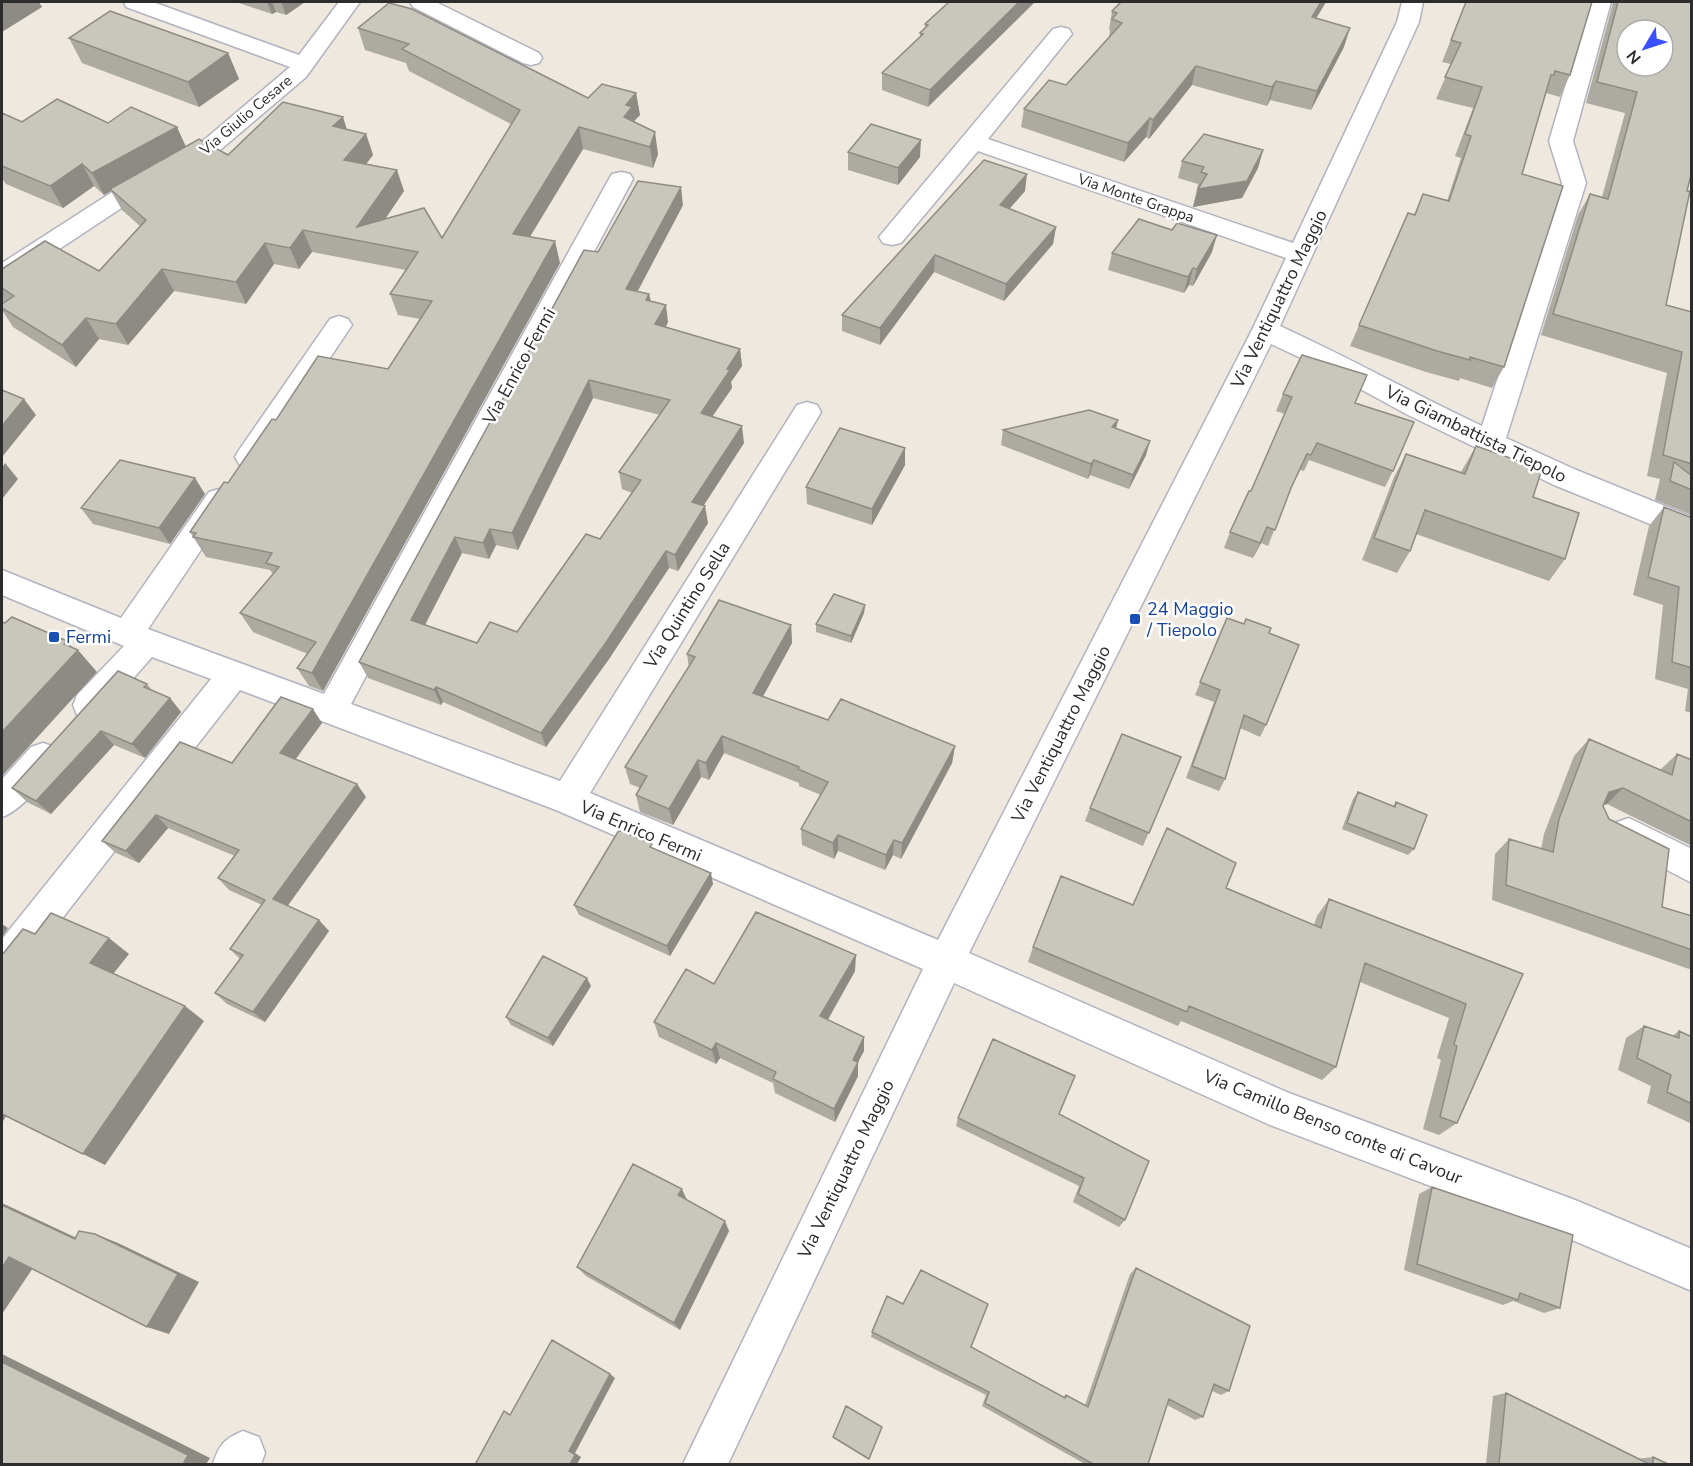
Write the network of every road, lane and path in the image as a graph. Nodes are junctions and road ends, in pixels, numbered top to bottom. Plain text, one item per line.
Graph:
1 (134, 2) edge
2 (349, 2) edge
3 (421, 2) edge
4 (1413, 2) edge
5 (1601, 2) edge
6 (1060, 34) dead end
7 (531, 58) dead end
8 (303, 64) junction
9 (973, 142) junction
10 (621, 179) dead end
11 (892, 237) dead end
12 (1300, 254) junction
13 (2, 274) edge
14 (339, 326) dead end
15 (1265, 330) junction
16 (807, 411) dead end
17 (1491, 441) junction
18 (1692, 530) edge
19 (2, 582) edge
20 (137, 638) junction
21 (233, 675) junction
22 (332, 711) junction
23 (568, 799) junction
24 (2, 802) edge
25 (1606, 821) edge
26 (1692, 867) edge
27 (946, 961) junction
28 (2, 967) edge
29 (1692, 1270) edge
30 (705, 1464) edge

1 - 8 street, Via Giulio Cesare
2 - 8 street, Via Giulio Cesare
3 - 7 street
4 - 12 street, Via Ventiquattro Maggio
5 - 17 street
6 - 9 street
8 - 13 street, Via Giulio Cesare
9 - 11 street
9 - 12 street, Via Monte Grappa
10 - 22 street, Via Enrico Fermi
12 - 15 street, Via Ventiquattro Maggio
14 - 20 street
15 - 17 street, Via Giambattista Tiepolo
15 - 27 street, Via Ventiquattro Maggio
16 - 23 street, Via Quintino Sella
17 - 18 street, Via Giambattista Tiepolo
19 - 20 street, Via Enrico Fermi
20 - 21 street, Via Enrico Fermi
20 - 24 street
21 - 22 street, Via Enrico Fermi
21 - 28 street
22 - 23 street, Via Enrico Fermi
23 - 27 street, Via Enrico Fermi
25 - 26 street
27 - 29 street, Via Camillo Benso conte di Cavour
27 - 30 street, Via Ventiquattro Maggio

